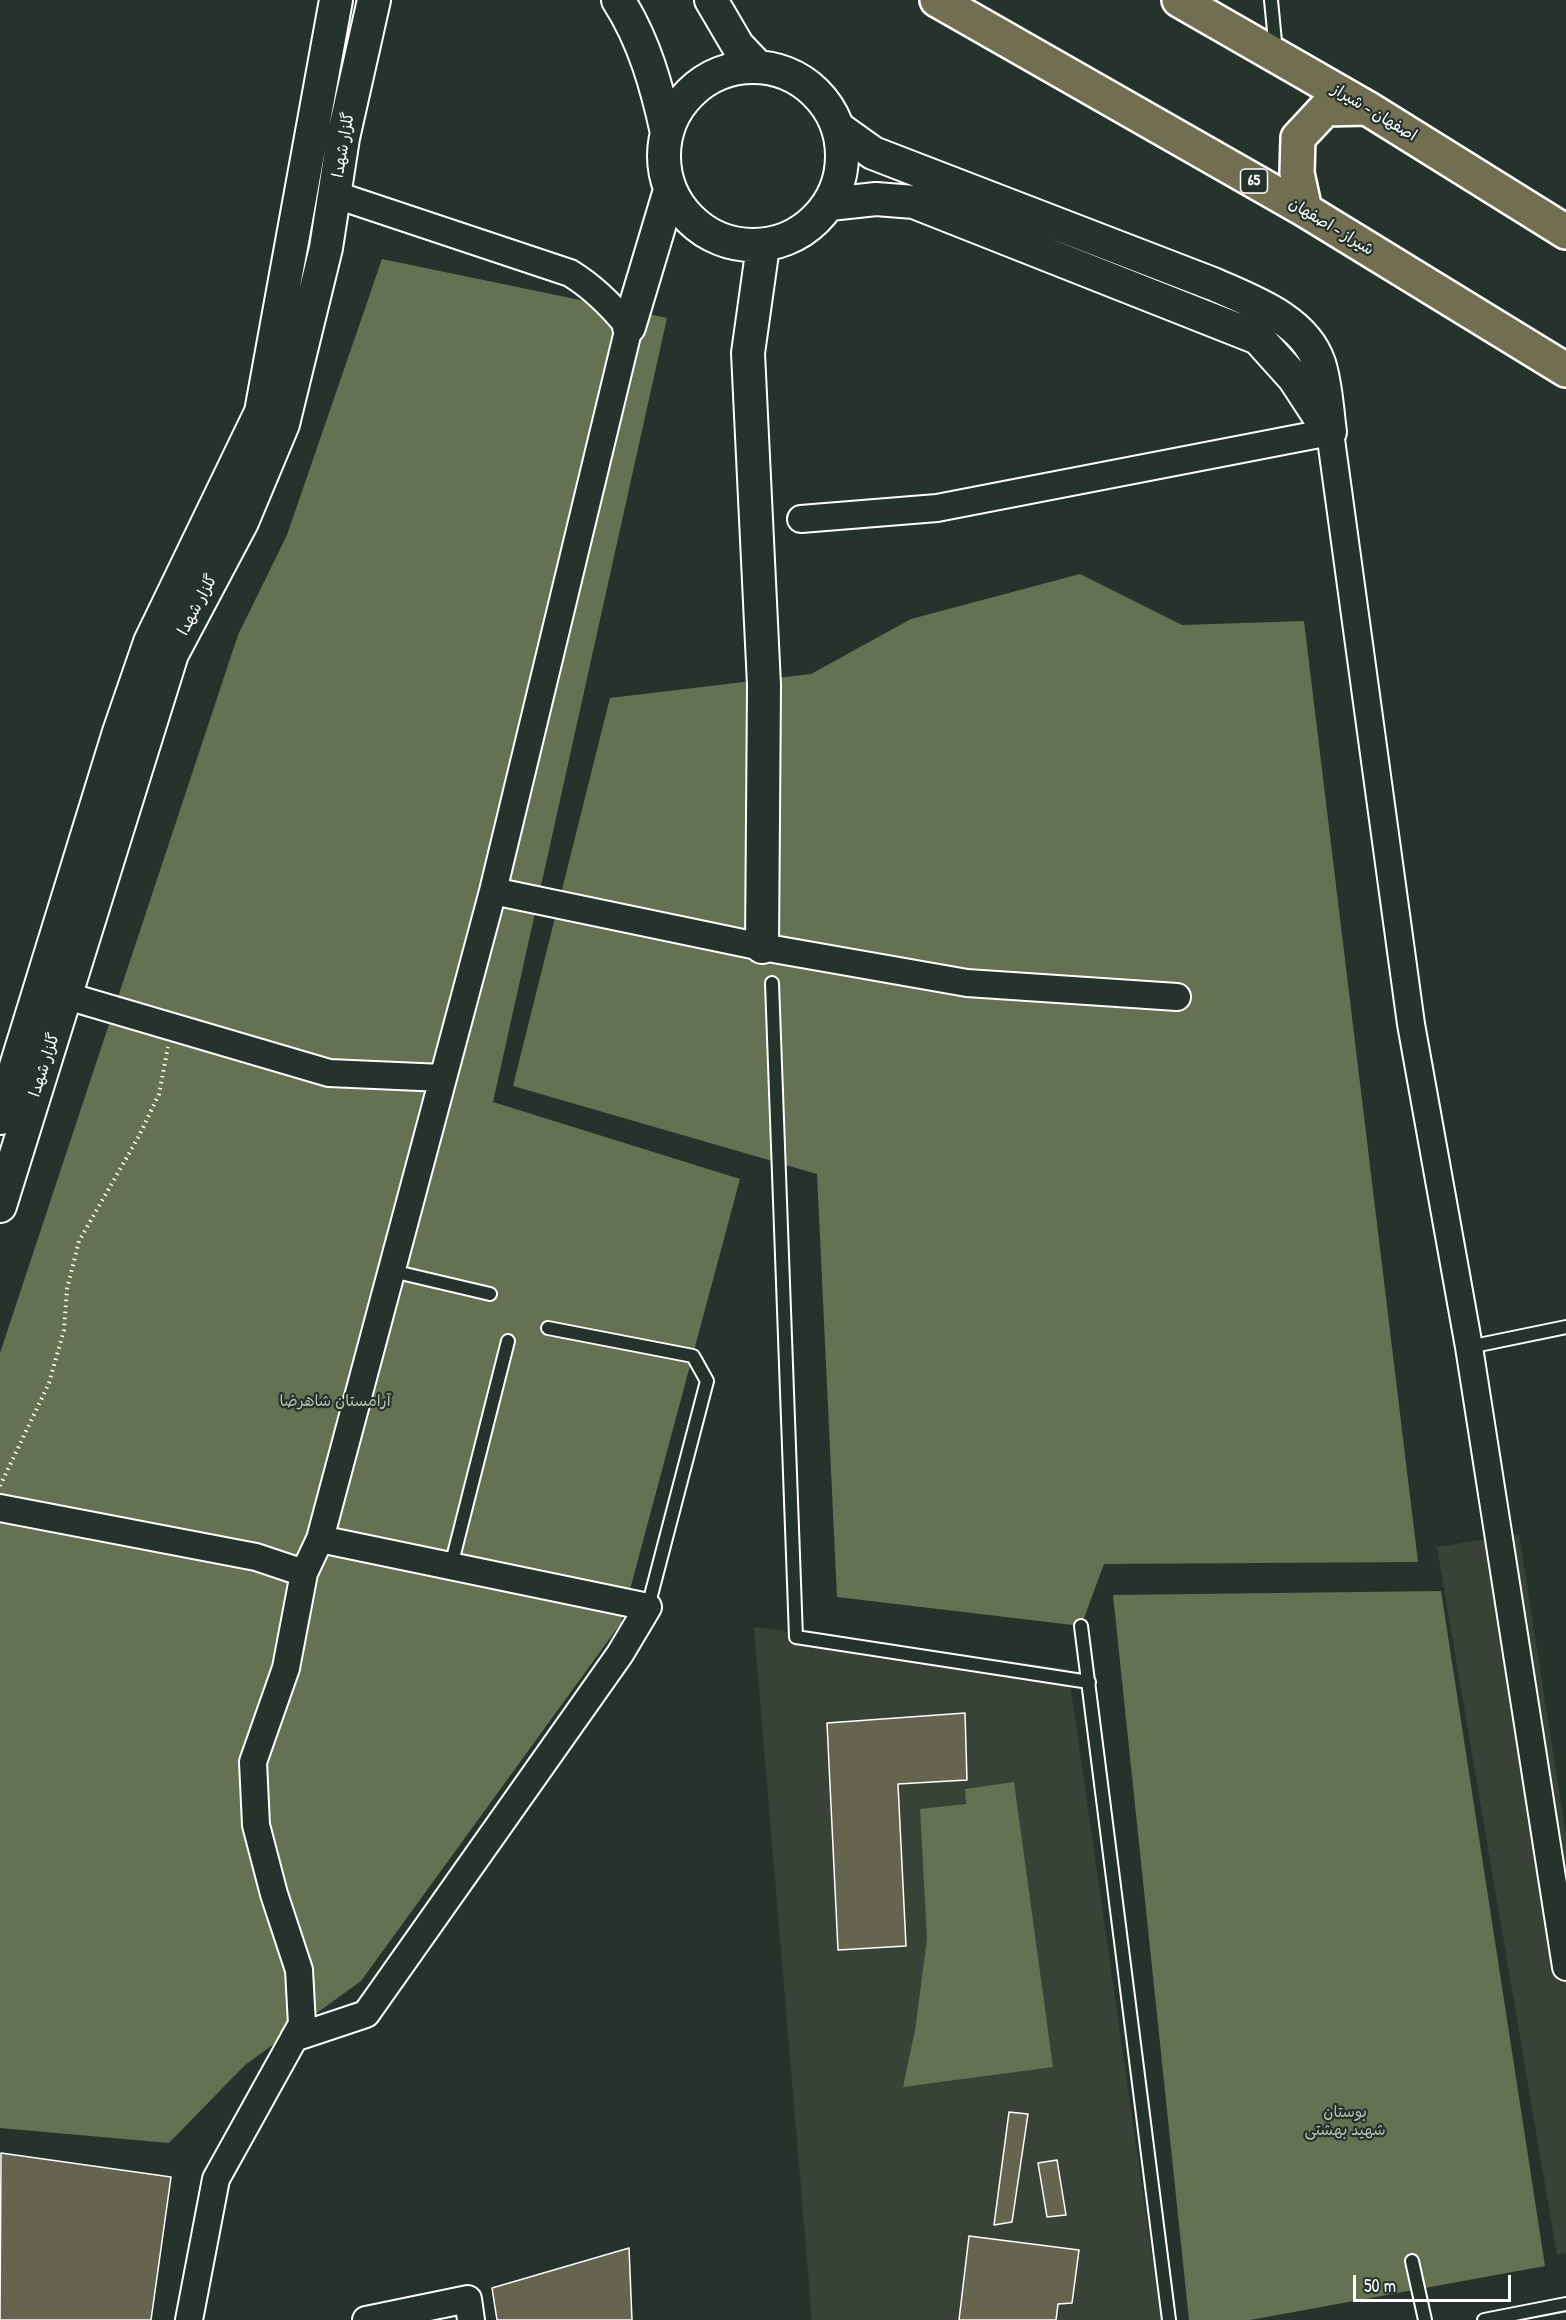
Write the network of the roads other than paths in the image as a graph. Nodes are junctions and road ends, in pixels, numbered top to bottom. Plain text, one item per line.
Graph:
1 (336, 0) edge
2 (374, 0) edge
3 (618, 0) edge
4 (711, 0) edge
5 (937, 0) edge
6 (1179, 0) edge
7 (1272, 0) edge
8 (1276, 56) junction
9 (758, 67) junction
10 (1367, 108) junction
11 (837, 128) junction
12 (667, 133) junction
13 (670, 189) junction
14 (336, 195) junction
15 (830, 204) junction
16 (1305, 210) junction
17 (1566, 232) edge
18 (763, 246) junction
19 (629, 327) junction
20 (1566, 370) edge
21 (1330, 432) junction
22 (801, 519) dead end
23 (132, 737) junction
24 (494, 891) junction
25 (762, 948) junction
26 (772, 983) dead end
27 (67, 996) junction
28 (1177, 997) dead end
29 (443, 1078) junction
30 (0, 1118) edge
31 (0, 1206) edge
32 (392, 1271) junction
33 (490, 1294) dead end
34 (1566, 1327) edge
35 (548, 1328) dead end
36 (508, 1341) dead end
37 (1468, 1347) junction
38 (0, 1508) edge
39 (320, 1539) junction
40 (451, 1566) junction
41 (304, 1573) junction
42 (648, 1607) junction
43 (1081, 1626) dead end
44 (1089, 1682) junction
45 (1566, 1966) edge
46 (294, 2038) junction
47 (1412, 2261) dead end
48 (1566, 2304) edge
49 (189, 2320) edge
50 (366, 2320) edge
51 (471, 2320) edge
52 (1168, 2320) edge
53 (1425, 2320) edge
54 (1484, 2320) edge

1 - 23 street, گلزار شهدا
2 - 14 street, گلزار شهدا
3 - 12 street
4 - 9 street
5 - 16 highway, شیراز - اصفهان / 65
6 - 8 highway, اصفهان - شیراز
7 - 8 lane
8 - 10 highway, اصفهان - شیراز
9 - 11 street
9 - 12 street
10 - 16 highway
10 - 17 highway, اصفهان - شیراز
11 - 15 street
11 - 21 street
12 - 13 street
13 - 18 street
13 - 19 street
14 - 19 street
14 - 23 street, گلزار شهدا
15 - 18 street
15 - 21 street
16 - 20 highway, شیراز - اصفهان / 65
18 - 25 street
19 - 24 street
21 - 22 street
21 - 37 street
23 - 27 street, گلزار شهدا
23 - 30 street, گلزار شهدا
24 - 25 street
24 - 29 street
25 - 28 street
26 - 44 lane
27 - 29 street
27 - 31 street, گلزار شهدا
29 - 32 street
32 - 33 lane
32 - 39 street
34 - 37 lane
35 - 42 lane
36 - 40 lane
37 - 45 street
38 - 41 street
39 - 40 street
39 - 41 street
40 - 42 street
41 - 46 street
42 - 46 street
43 - 44 lane
44 - 52 lane
46 - 49 street
47 - 53 lane
48 - 54 lane
50 - 51 street

